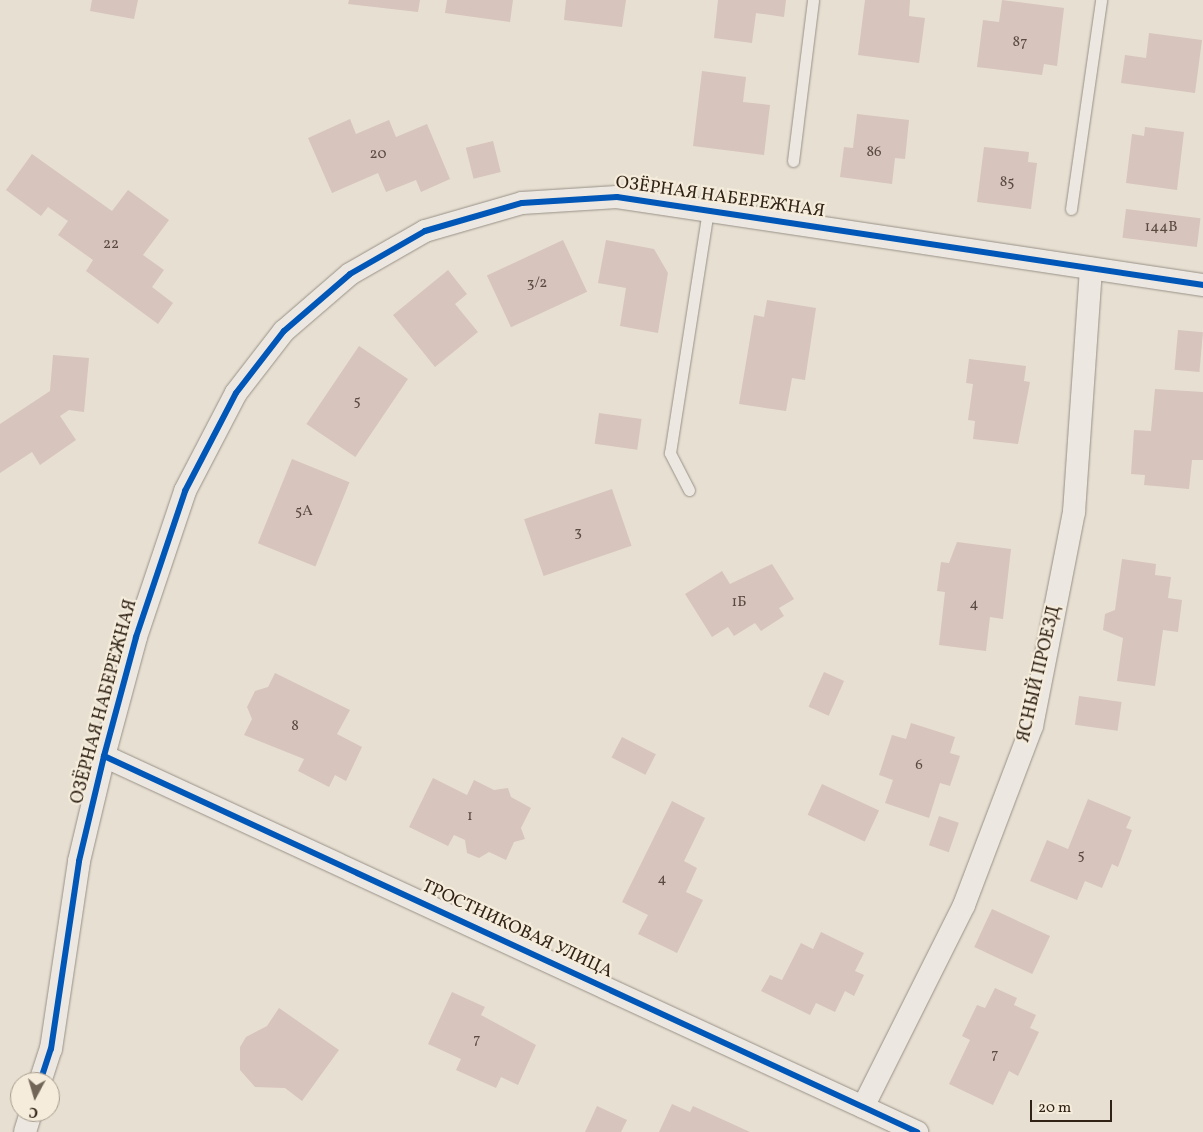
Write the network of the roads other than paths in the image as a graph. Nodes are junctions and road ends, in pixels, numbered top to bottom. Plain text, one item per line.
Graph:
1 (813, 0) edge
2 (1102, 0) edge
3 (793, 161) dead end
4 (708, 209) junction
5 (1071, 209) dead end
6 (1091, 269) junction
7 (1203, 286) edge
8 (689, 490) dead end
9 (104, 756) junction
10 (43, 1072) edge
11 (863, 1107) junction
12 (917, 1132) edge

1 - 3 lane
2 - 5 lane
4 - 6 street, ОЗЁРНАЯ НАБЕРЕЖНАЯ
4 - 8 lane
4 - 9 street, ОЗЁРНАЯ НАБЕРЕЖНАЯ
6 - 7 street, ОЗЁРНАЯ НАБЕРЕЖНАЯ
6 - 11 street, ЯСНЫЙ ПРОЕЗД
9 - 10 street, ОЗЁРНАЯ НАБЕРЕЖНАЯ
9 - 11 street, ТРОСТНИКОВАЯ УЛИЦА
11 - 12 street, ТРОСТНИКОВАЯ УЛИЦА

